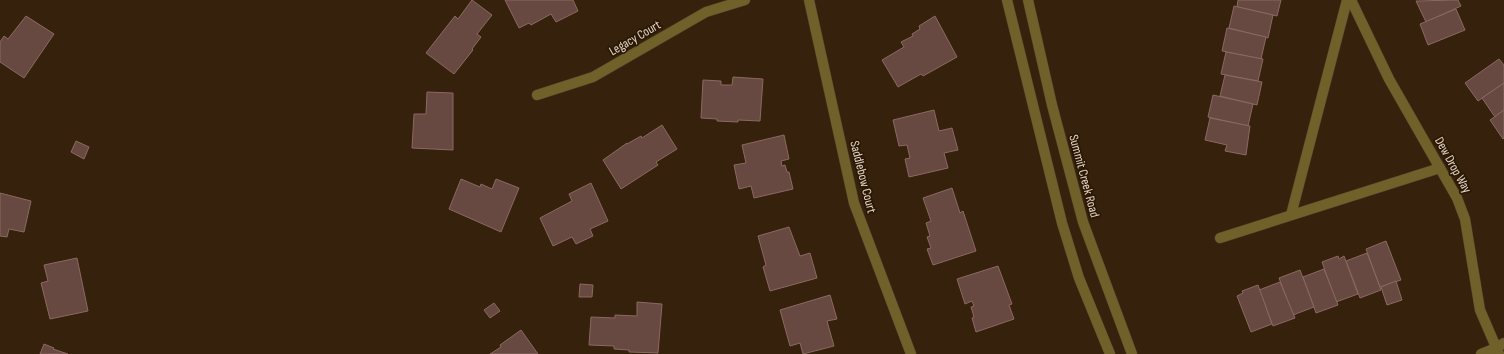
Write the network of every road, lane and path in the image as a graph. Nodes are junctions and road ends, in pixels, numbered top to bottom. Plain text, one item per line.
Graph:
1 (745, 0) edge
2 (809, 0) edge
3 (1007, 0) edge
4 (1028, 0) edge
5 (1347, 0) edge
6 (1351, 0) edge
7 (536, 95) dead end
8 (1440, 168) junction
9 (1291, 215) junction
10 (1220, 238) dead end
11 (1500, 348) edge
12 (911, 354) edge
13 (1110, 354) edge
14 (1132, 354) edge
15 (1481, 354) edge

1 - 7 street, Legacy Court
2 - 12 street, Saddlebow Court
3 - 13 street
4 - 14 street, Summit Creek Road
5 - 9 street
6 - 8 street, Dew Drop Way
8 - 9 street
8 - 11 street, Dew Drop Way
9 - 10 street
11 - 15 street

